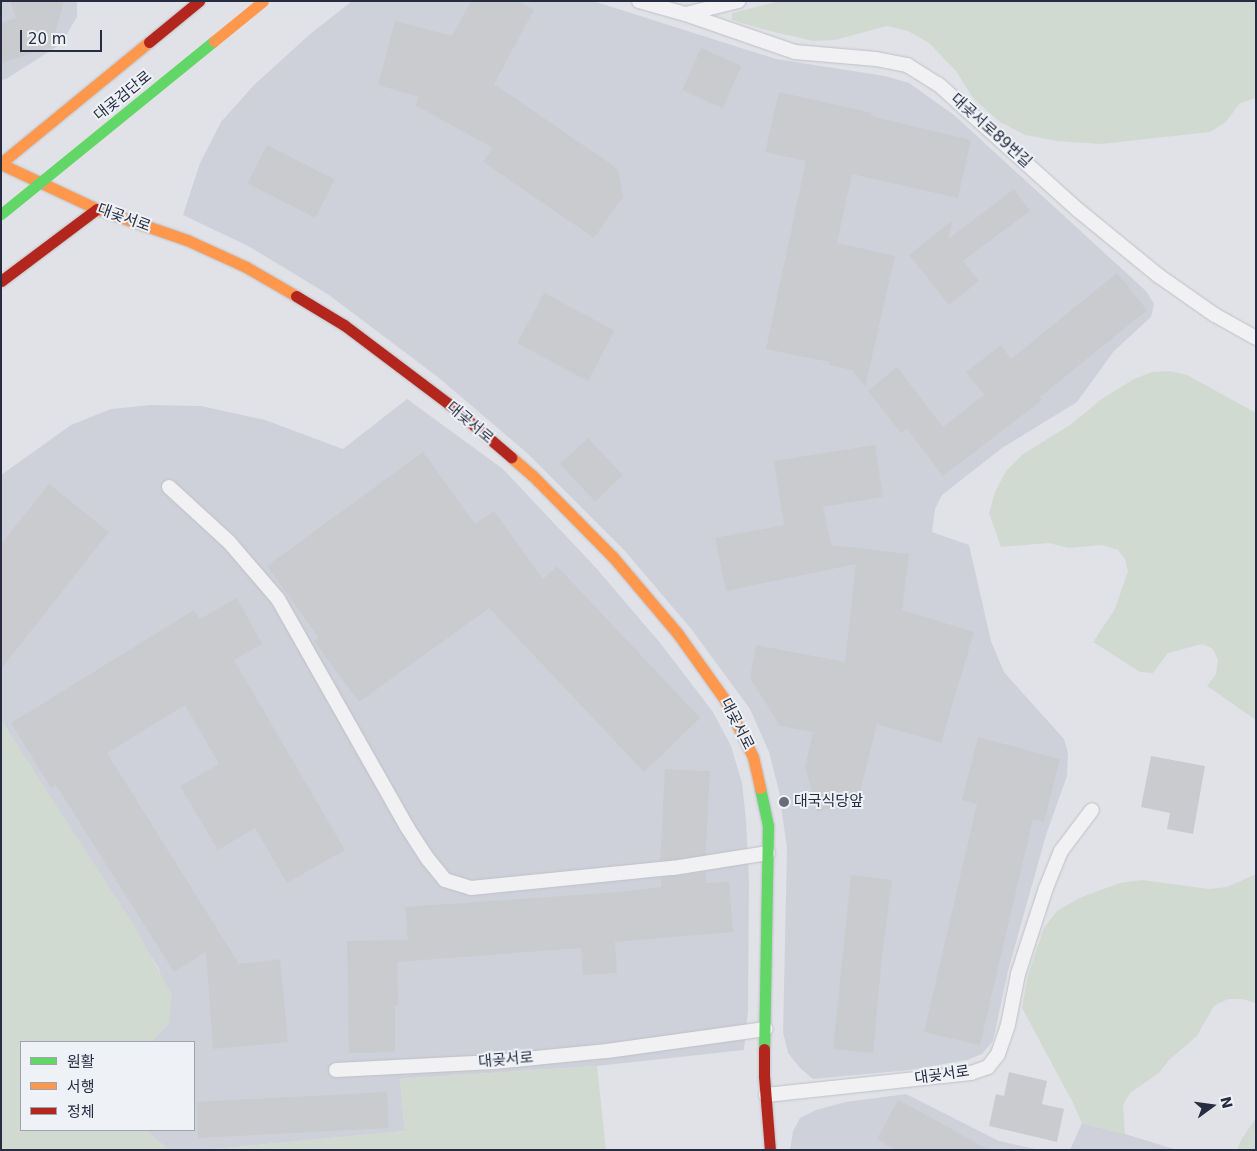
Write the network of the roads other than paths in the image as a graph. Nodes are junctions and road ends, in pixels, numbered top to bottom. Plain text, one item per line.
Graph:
1 (199, 1) edge
2 (263, 1) edge
3 (639, 1) edge
4 (738, 1) edge
5 (685, 14) junction
6 (1, 163) edge
7 (97, 209) junction
8 (1, 214) edge
9 (1, 281) edge
10 (1256, 338) edge
11 (169, 488) dead end
12 (1092, 810) dead end
13 (768, 853) junction
14 (765, 1029) junction
15 (336, 1070) dead end
16 (766, 1095) junction
17 (770, 1150) edge

1 - 6 street, 대곶검단로
2 - 8 street, 대곶검단로, bridge
3 - 5 lane, 대곶서로89번길
4 - 5 lane, 대곶서로89번길
5 - 10 lane, 대곶서로89번길
6 - 7 street, 대곶서로
7 - 9 street
7 - 13 street, 대곶서로
11 - 13 lane
12 - 16 lane, 대곶서로
13 - 14 street, 대곶서로
14 - 15 lane, 대곶서로
14 - 16 street, 대곶서로
16 - 17 street, 대곶서로

